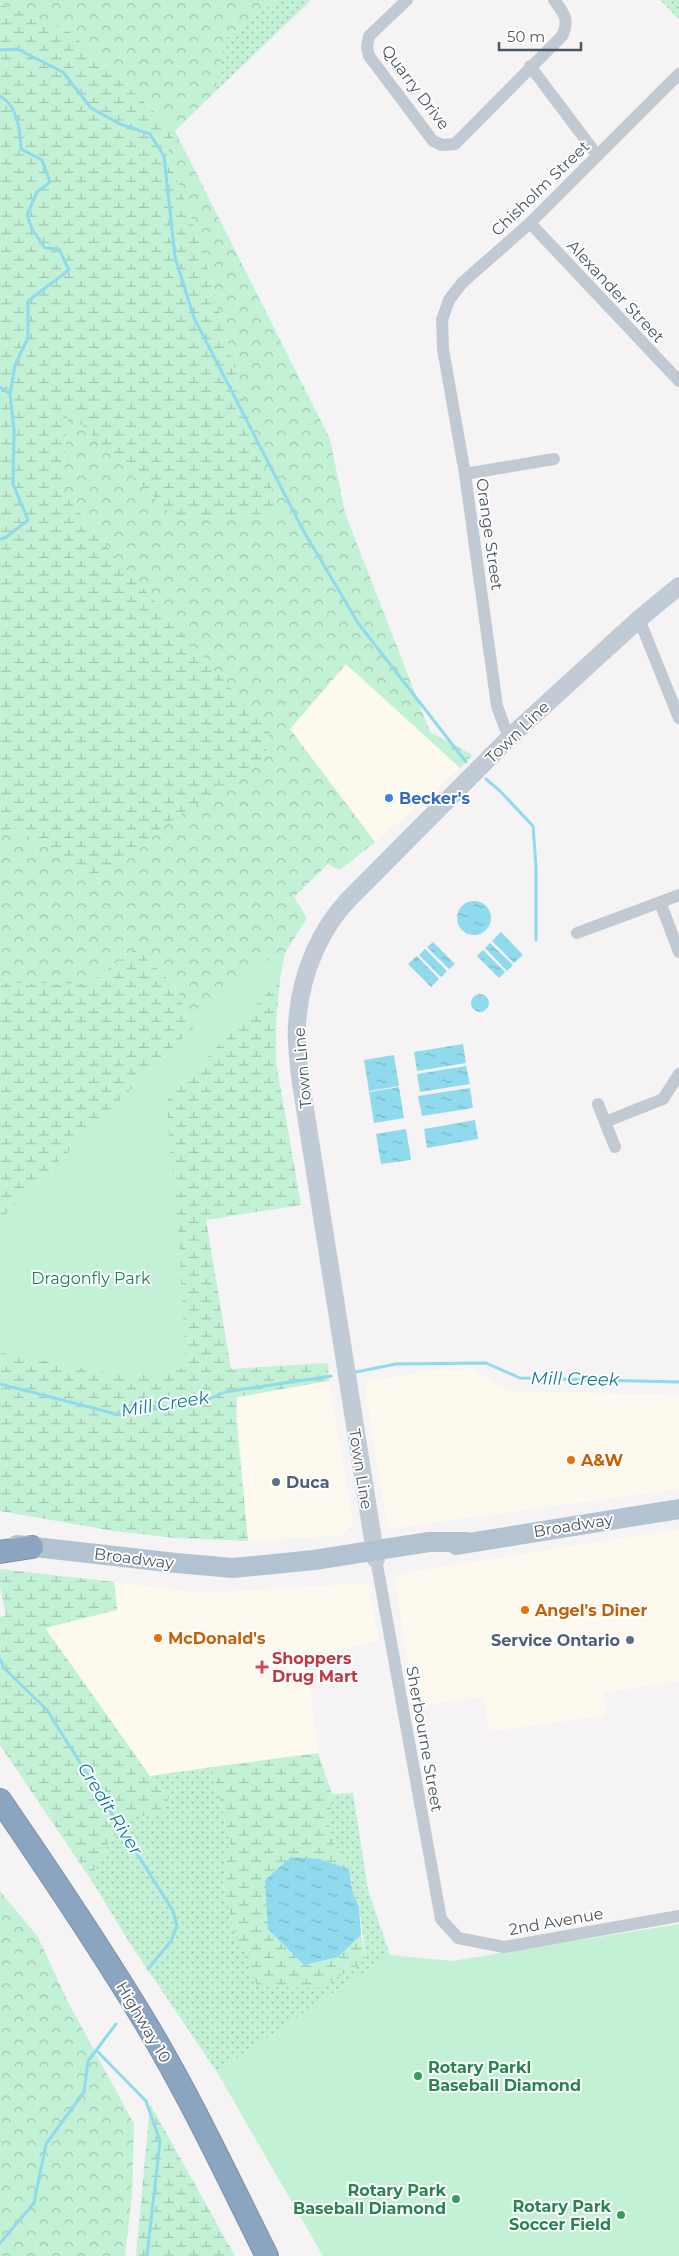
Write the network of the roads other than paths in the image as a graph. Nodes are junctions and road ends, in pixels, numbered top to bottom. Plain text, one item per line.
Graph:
1 (407, 0) edge
2 (554, 0) edge
3 (530, 66) junction
4 (679, 74) edge
5 (597, 155) junction
6 (530, 223) junction
7 (441, 335) joint
8 (679, 381) edge
9 (554, 459) dead end
10 (465, 474) junction
11 (679, 586) edge
12 (639, 619) junction
13 (679, 718) edge
14 (511, 736) junction
15 (679, 895) edge
16 (660, 902) junction
17 (577, 933) dead end
18 (679, 952) edge
19 (679, 1074) edge
20 (679, 1093) edge
21 (663, 1099) junction
22 (598, 1104) dead end
23 (605, 1122) junction
24 (615, 1147) dead end
25 (679, 1510) edge
26 (0, 1543) edge
27 (32, 1547) junction
28 (0, 1552) edge
29 (375, 1555) junction
30 (0, 1800) edge
31 (679, 1916) edge
32 (444, 1922) joint
33 (267, 2256) edge

1 - 3 street, Quarry Drive
2 - 3 street, Quarry Drive
3 - 5 street
4 - 5 street, Chisholm Street
5 - 6 street, Chisholm Street
6 - 7 street, Chisholm Street
6 - 8 street, Alexander Street
7 - 10 street, Orange Street
9 - 10 street
10 - 14 street, Orange Street
11 - 12 main road, Town Line
12 - 13 street
12 - 14 main road, Town Line
14 - 29 main road, Town Line
15 - 16 street
16 - 17 street
16 - 18 street
19 - 21 street
20 - 21 street
21 - 23 street
22 - 23 street
23 - 24 street
25 - 29 main road, Broadway
26 - 27 main road, Broadway
27 - 28 highway
27 - 29 main road, Broadway
29 - 32 street, Sherbourne Street
30 - 33 highway, Highway 10
31 - 32 street, 2nd Avenue

